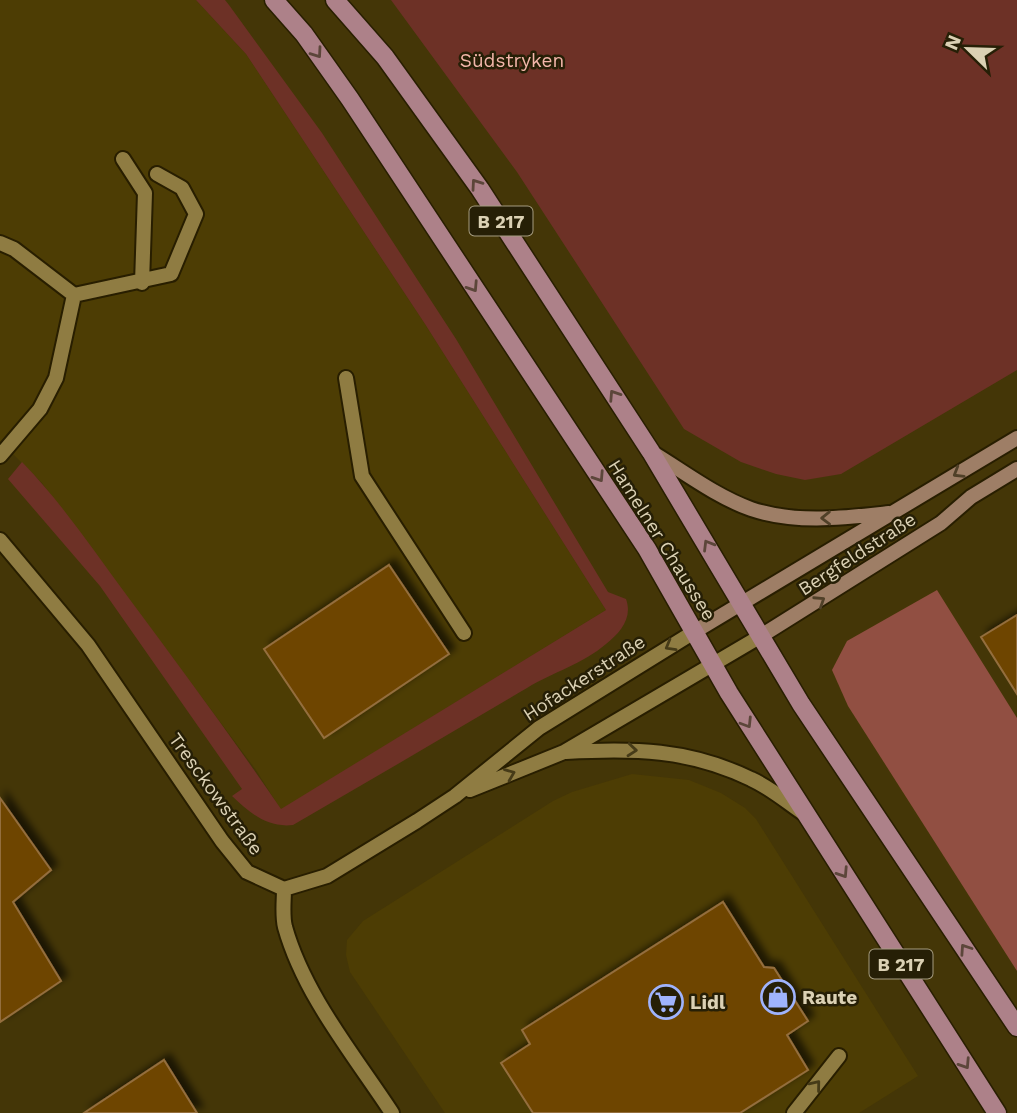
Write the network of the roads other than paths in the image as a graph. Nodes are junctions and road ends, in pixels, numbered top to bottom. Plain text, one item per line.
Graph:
1 (274, 0) edge
2 (335, 0) edge
3 (123, 159) dead end
4 (157, 174) dead end
5 (0, 243) edge
6 (142, 283) junction
7 (74, 295) junction
8 (346, 377) dead end
9 (1017, 438) edge
10 (651, 452) junction
11 (0, 456) edge
12 (1017, 469) edge
13 (894, 512) junction
14 (0, 540) edge
15 (742, 604) junction
16 (694, 632) junction
17 (464, 633) dead end
18 (761, 636) junction
19 (712, 664) junction
20 (564, 752) junction
21 (455, 796) junction
22 (806, 815) junction
23 (284, 889) junction
24 (1017, 1027) edge
25 (839, 1056) dead end
26 (392, 1113) edge
27 (794, 1113) edge
28 (997, 1113) edge

1 -> 16 main road, Hamelner Chaussee / B 217
10 -> 2 main road, Hamelner Chaussee / B 217
3 - 6 street
4 - 6 street
5 - 7 street
6 - 7 street
7 - 11 street
8 - 17 street
9 -> 13 street, Bergfeldstraße
13 -> 10 street
15 -> 10 main road, Hamelner Chaussee / B 217
18 -> 12 street, Bergfeldstraße
13 - 15 street, Bergfeldstraße
14 - 23 street, Tresckowstraße
15 - 16 street, Hofackerstraße
15 - 18 main road, Hamelner Chaussee / B 217
16 - 19 main road, Hamelner Chaussee / B 217
16 -> 21 street, Hofackerstraße
18 - 19 street, Bergfeldstraße
24 -> 18 main road, Hamelner Chaussee / B 217
19 - 20 street, Hofackerstraße
19 -> 22 main road, Hamelner Chaussee / B 217
21 -> 20 street, Hofackerstraße
20 -> 22 street, Hofackerstraße
21 - 23 street, Hofackerstraße
22 -> 28 main road, Hamelner Chaussee / B 217
23 - 26 street
27 -> 25 street

